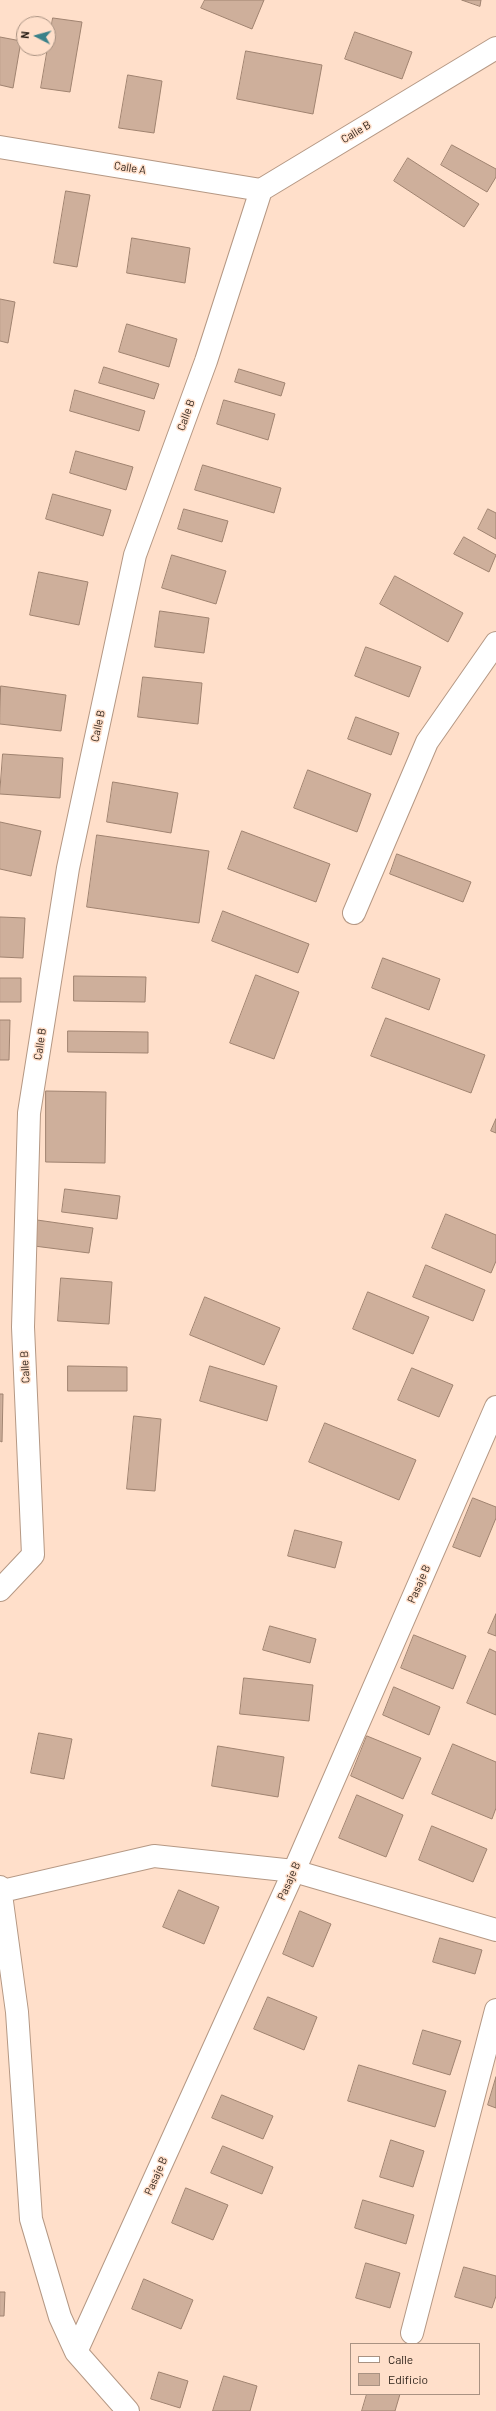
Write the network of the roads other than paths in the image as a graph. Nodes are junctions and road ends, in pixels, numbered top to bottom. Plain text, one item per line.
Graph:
1 (496, 48) edge
2 (0, 147) edge
3 (261, 190) junction
4 (496, 643) edge
5 (354, 913) dead end
6 (496, 1407) edge
7 (0, 1590) edge
8 (294, 1871) junction
9 (1, 1889) edge
10 (496, 1930) edge
11 (496, 2010) edge
12 (412, 2333) dead end
13 (76, 2352) junction
14 (128, 2411) edge

1 - 3 street, Calle B
2 - 3 street, Calle A
3 - 7 street, Calle B
4 - 5 street
6 - 8 street, Pasaje B
8 - 9 street
8 - 10 street
8 - 13 street, Pasaje B
9 - 13 street
11 - 12 street
13 - 14 street

